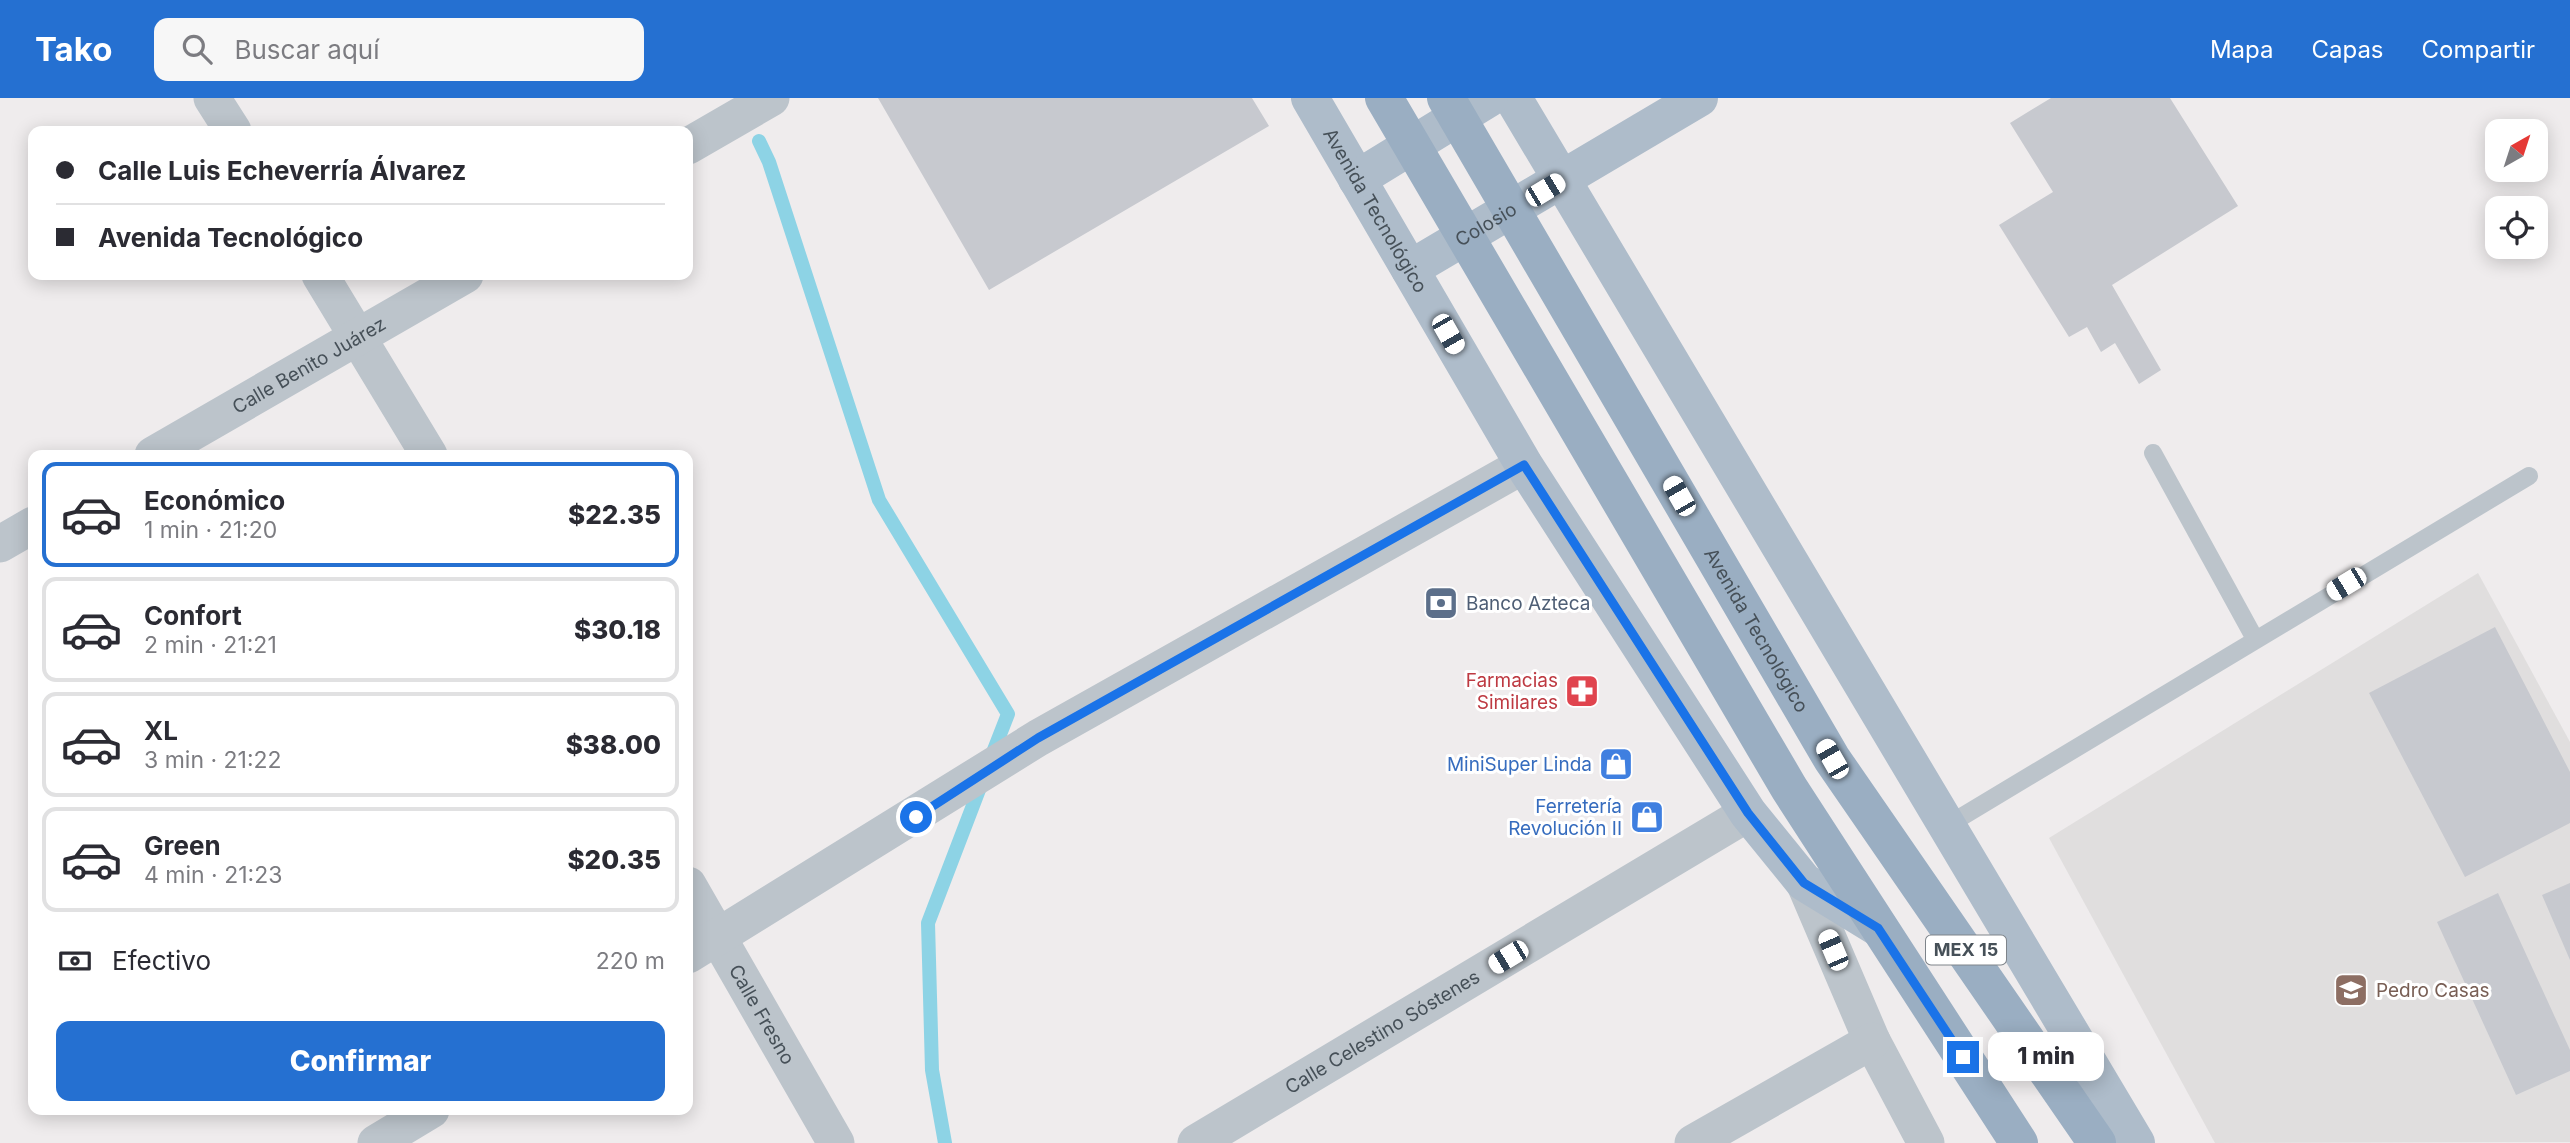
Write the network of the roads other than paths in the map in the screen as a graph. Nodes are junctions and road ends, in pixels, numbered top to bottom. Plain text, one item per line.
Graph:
1 (212, 98) edge
2 (771, 98) edge
3 (1310, 98) edge
4 (1384, 98) edge
5 (1513, 98) edge
6 (1699, 98) edge
7 (1464, 105) edge
8 (230, 126) edge
9 (693, 143) edge
10 (1412, 145) junction
11 (1357, 179) junction
12 (1562, 180) junction
13 (1513, 209) junction
14 (1467, 234) junction
15 (1410, 269) junction
16 (323, 280) edge
17 (456, 280) edge
18 (358, 337) junction
19 (162, 450) edge
20 (426, 450) edge
21 (2153, 453) dead end
22 (1524, 465) junction
23 (2529, 475) dead end
24 (28, 527) edge
25 (0, 544) edge
26 (2255, 639) junction
27 (1748, 813) junction
28 (1948, 825) junction
29 (1804, 883) junction
30 (693, 893) edge
31 (1878, 928) junction
32 (719, 936) junction
33 (693, 952) edge
34 (1872, 1041) junction
35 (423, 1115) edge
36 (376, 1143) edge
37 (836, 1143) edge
38 (1196, 1143) edge
39 (1693, 1143) edge
40 (1926, 1143) edge
41 (2019, 1143) edge
42 (2097, 1143) edge
43 (2136, 1143) edge

1 - 8 street
2 - 9 street
3 - 11 main road, Avenida Tecnológico
4 - 10 highway, Avenida Tecnológico / MEX 15
5 - 12 main road
6 - 12 main road, Colosio
7 - 10 main road
7 - 13 highway, Avenida Tecnológico / MEX 15
10 - 11 main road
10 - 14 highway, Avenida Tecnológico / MEX 15
11 - 15 main road, Avenida Tecnológico
12 - 13 main road, Colosio
12 - 28 main road
13 - 14 main road, Colosio
13 - 42 highway, Avenida Tecnológico / MEX 15
14 - 15 main road, Colosio
14 - 31 highway, Avenida Tecnológico / MEX 15
15 - 22 main road, Avenida Tecnológico
16 - 18 street
17 - 18 street, Calle Benito Juárez
18 - 19 street, Calle Benito Juárez
18 - 20 street
21 - 26 lane
22 - 27 main road, Avenida Tecnológico
22 - 32 street
23 - 26 lane
24 - 25 street
26 - 28 lane
27 - 29 main road, Avenida Tecnológico
27 - 38 street, Calle Celestino Sóstenes
28 - 43 main road
29 - 31 main road, Avenida Tecnológico
29 - 34 street
30 - 32 street, Calle Fresno
31 - 41 highway, Avenida Tecnológico / MEX 15
32 - 33 street
32 - 37 street, Calle Fresno
34 - 39 street
34 - 40 street
35 - 36 street

